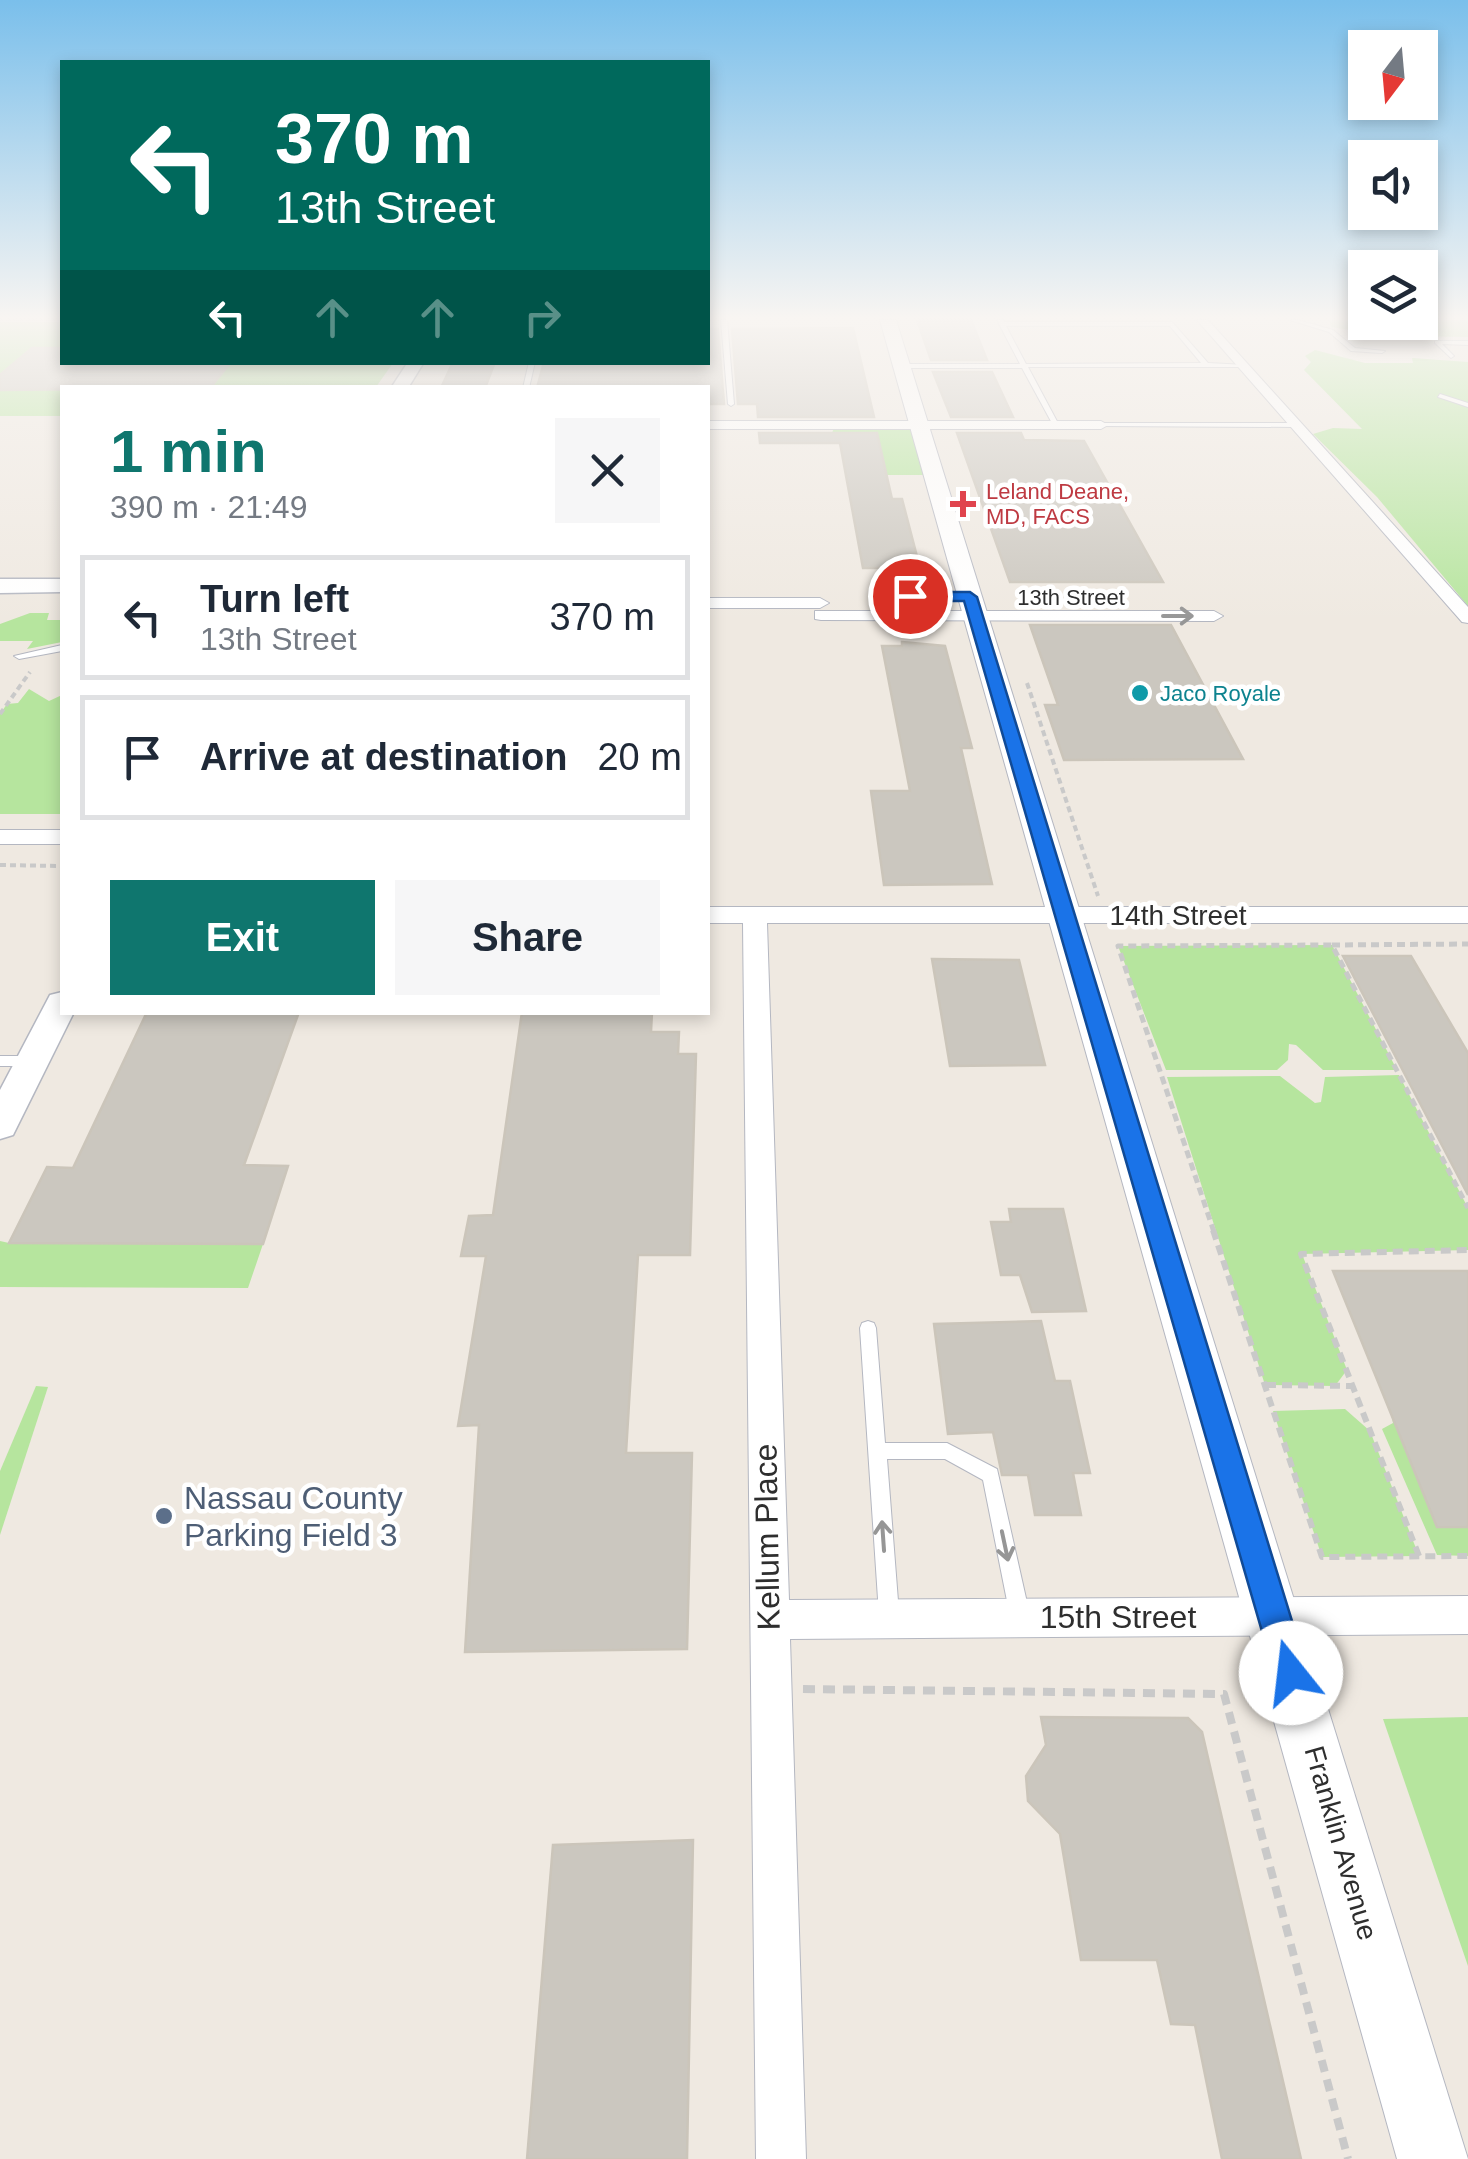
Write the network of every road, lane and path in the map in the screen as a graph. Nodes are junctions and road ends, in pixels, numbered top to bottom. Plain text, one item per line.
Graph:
1 (915, 421) edge
2 (1054, 421) edge
3 (1293, 421) edge
4 (1296, 424) junction
5 (710, 425) edge
6 (1056, 425) junction
7 (917, 428) junction
8 (1103, 428) junction
9 (0, 586) edge
10 (60, 586) edge
11 (1203, 597) dead end
12 (710, 603) edge
13 (973, 606) junction
14 (1214, 616) dead end
15 (1468, 618) edge
16 (60, 648) edge
17 (20, 656) dead end
18 (32, 672) dead end
19 (0, 698) edge
20 (9, 698) junction
21 (0, 714) edge
22 (0, 837) edge
23 (60, 837) edge
24 (0, 866) edge
25 (60, 866) edge
26 (710, 914) edge
27 (755, 914) junction
28 (1066, 914) junction
29 (1468, 914) edge
30 (1468, 944) edge
31 (1332, 945) junction
32 (60, 1006) edge
33 (16, 1061) edge
34 (0, 1125) edge
35 (1468, 1208) edge
36 (1468, 1250) edge
37 (868, 1328) dead end
38 (1264, 1385) junction
39 (1353, 1386) junction
40 (876, 1451) junction
41 (1420, 1556) junction
42 (1468, 1556) edge
43 (1468, 1614) edge
44 (1274, 1616) junction
45 (1020, 1618) junction
46 (769, 1620) junction
47 (889, 1620) junction
48 (770, 1688) junction
49 (781, 2159) edge
50 (1348, 2159) edge
51 (1434, 2159) edge

1 - 7 main road, Franklin Avenue
2 - 6 lane
3 - 4 street
4 - 8 lane
4 - 15 street
5 - 7 street
6 - 7 street
6 - 8 street
7 - 8 street
7 - 13 main road, Franklin Avenue
9 - 10 street
11 - 13 street, 13th Street
12 - 13 street
13 -> 14 street
13 - 28 main road, Franklin Avenue
16 - 17 lane
18 - 20 path
19 - 20 path
20 - 21 path
22 - 23 street
24 - 25 path
26 - 27 street, 14th Street
27 - 28 street, 14th Street
27 - 46 street, Kellum Place
28 - 29 street, 14th Street
28 - 44 main road, Franklin Avenue
30 - 31 path
31 - 35 path
31 - 38 path
32 - 33 street
33 - 34 street
36 - 39 path
37 - 40 lane
38 - 39 path
38 - 41 path
39 - 41 path
40 -> 45 lane
47 -> 40 lane
41 - 42 path
43 - 44 street, 15th Street
44 - 45 street, 15th Street
44 - 51 main road, Franklin Avenue
45 - 47 street, 15th Street
46 - 47 street, 15th Street
46 - 48 street, Kellum Place
48 - 49 street, Kellum Place
48 - 50 path

